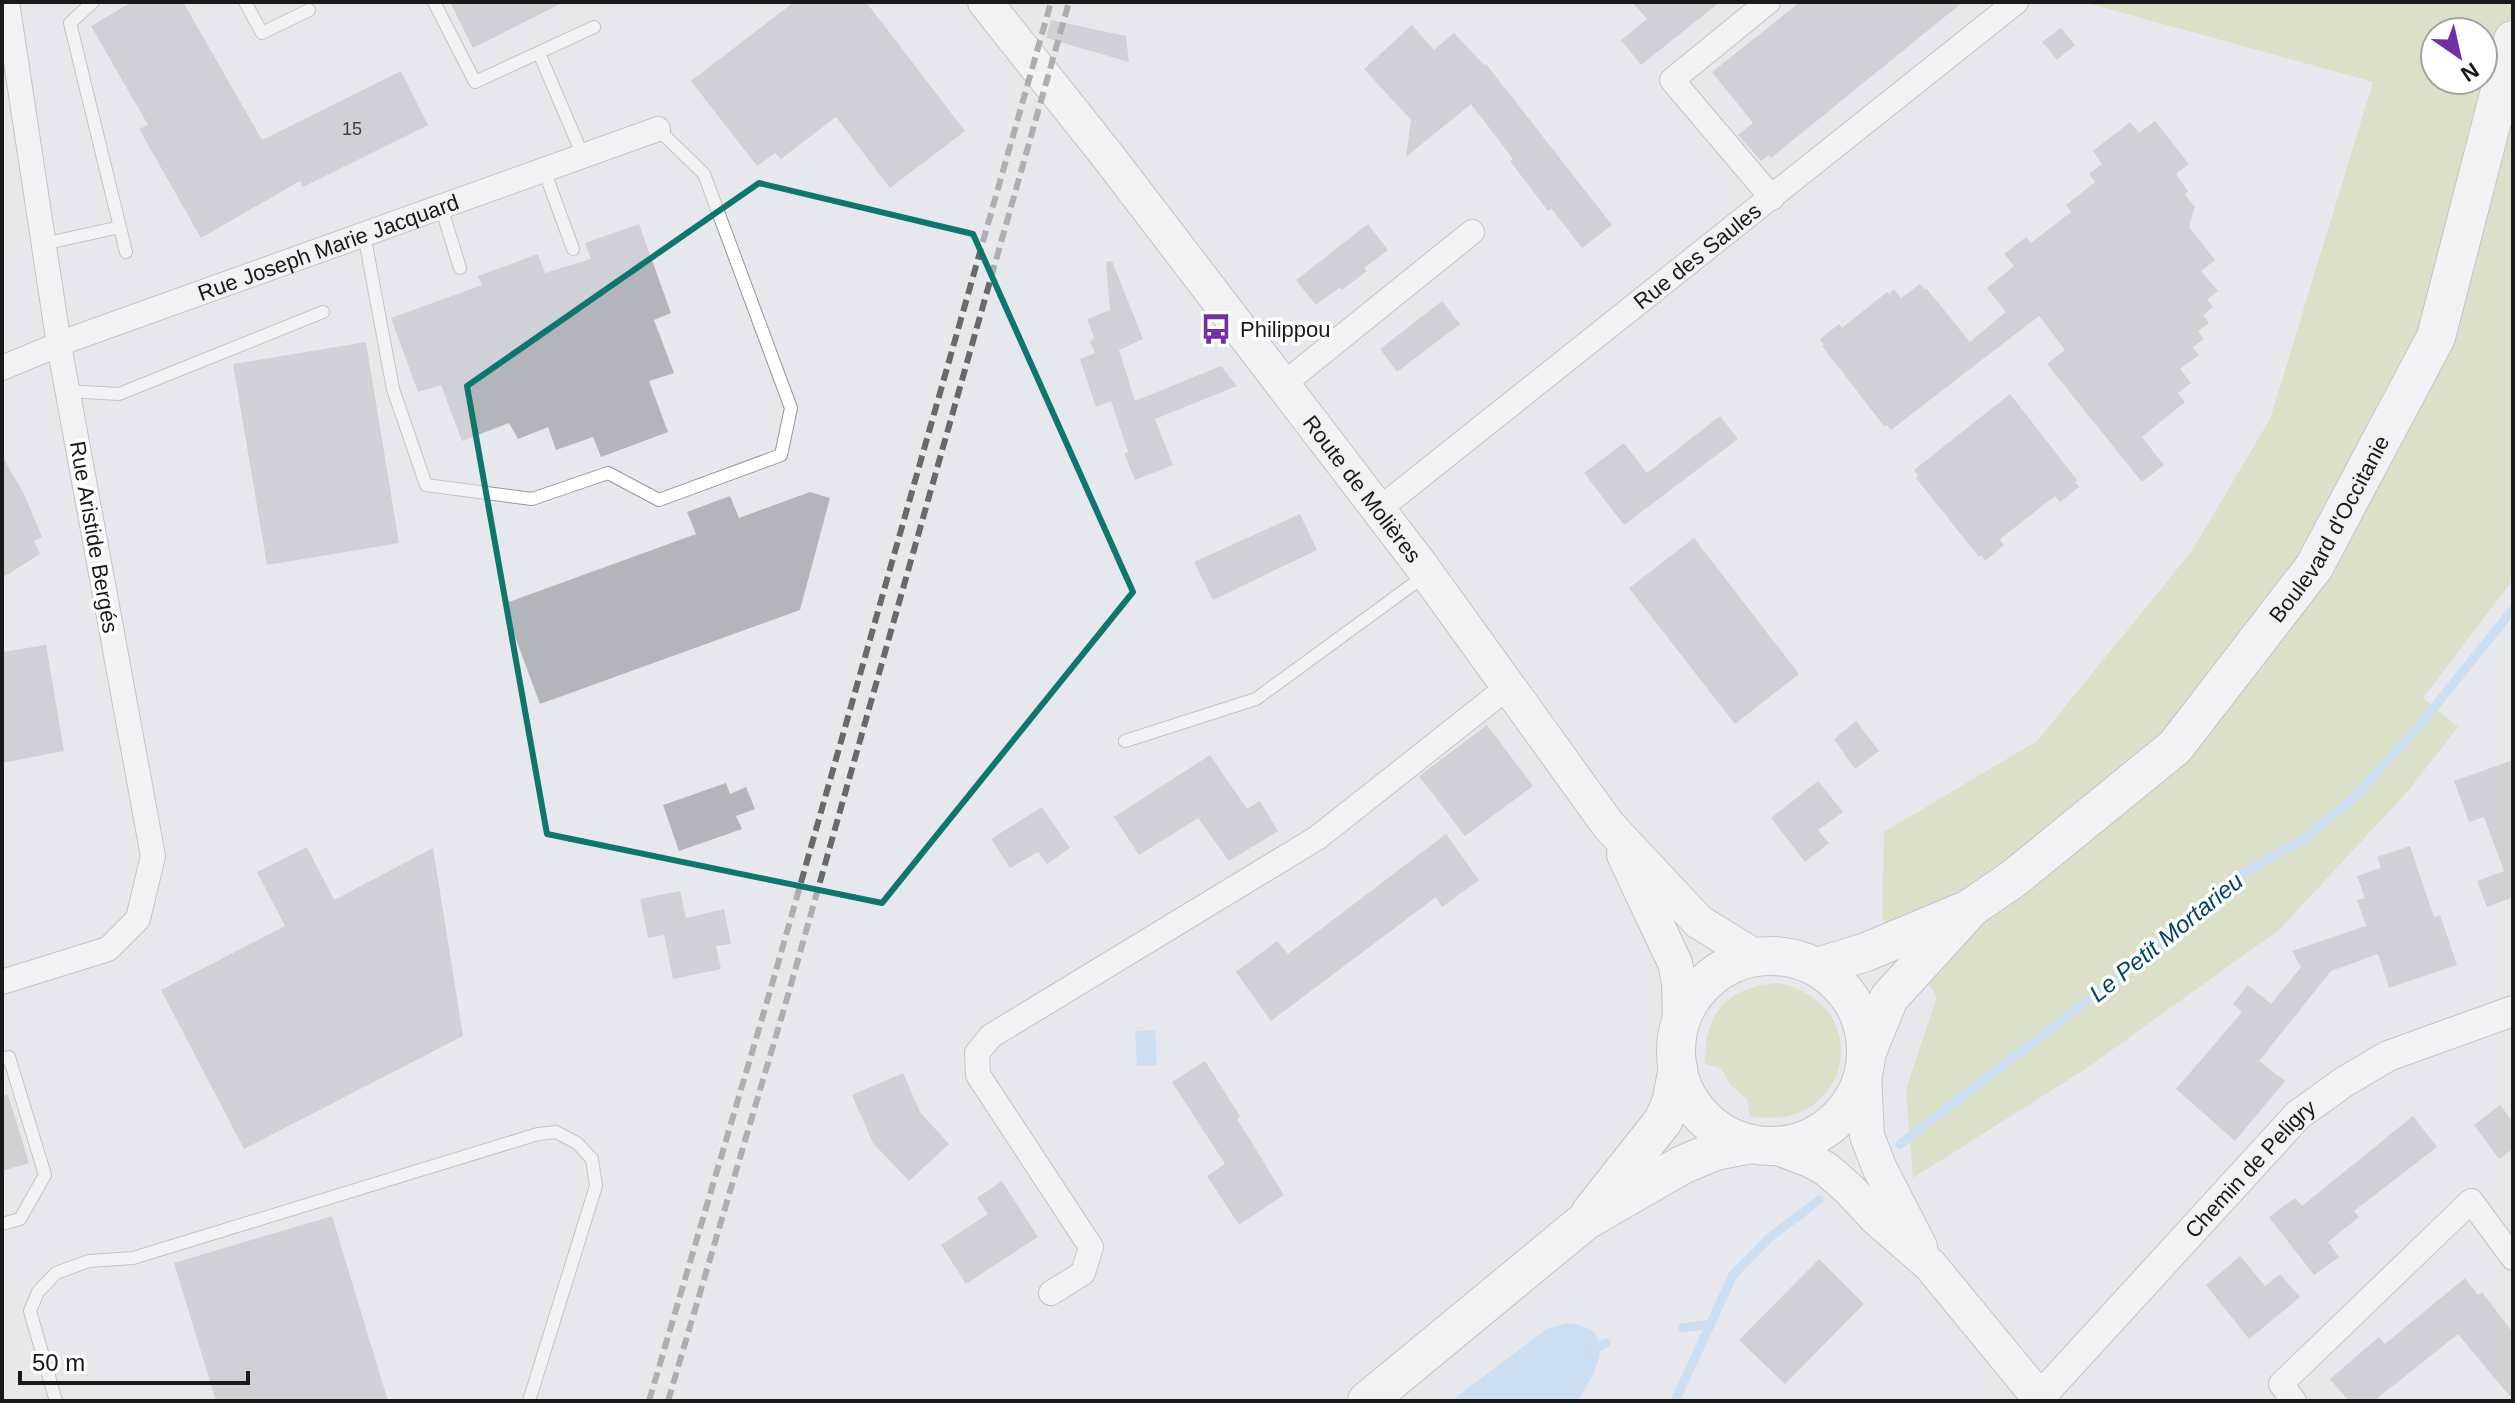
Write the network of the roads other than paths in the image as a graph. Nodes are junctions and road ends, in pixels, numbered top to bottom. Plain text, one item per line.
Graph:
1 (7, 2) edge
2 (93, 2) edge
3 (245, 2) edge
4 (434, 2) edge
5 (985, 2) edge
6 (1768, 2) edge
7 (2016, 2) edge
8 (309, 10) dead end
9 (594, 27) dead end
10 (2513, 40) edge
11 (539, 53) junction
12 (658, 129) joint
13 (583, 156) junction
14 (544, 170) junction
15 (1772, 198) junction
16 (441, 207) junction
17 (120, 227) junction
18 (1472, 232) dead end
19 (364, 234) junction
20 (43, 244) junction
21 (573, 249) dead end
22 (126, 252) dead end
23 (460, 268) dead end
24 (323, 312) dead end
25 (59, 345) junction
26 (2, 368) edge
27 (1281, 386) junction
28 (67, 391) junction
29 (1378, 510) junction
30 (1427, 574) junction
31 (1508, 687) junction
32 (1125, 741) dead end
33 (1609, 826) junction
34 (1972, 907) junction
35 (1756, 957) junction
36 (1817, 967) junction
37 (2, 982) edge
38 (2513, 1011) edge
39 (1680, 1024) junction
40 (2, 1059) edge
41 (1865, 1063) junction
42 (1678, 1068) junction
43 (1762, 1145) junction
44 (1585, 1221) junction
45 (2, 1224) edge
46 (2513, 1258) edge
47 (1930, 1265) junction
48 (1051, 1293) dead end
49 (2041, 1399) edge
50 (56, 1401) edge
51 (529, 1401) edge
52 (1367, 1401) edge
53 (2294, 1401) edge

1 - 20 street, Rue Aristide Bergés
2 - 17 lane
3 - 8 lane
4 - 11 lane
5 - 27 main road, Route de Molières
6 - 15 street
7 - 15 street, Rue des Saules
9 - 11 lane
10 - 34 main road, Boulevard d'Occitanie
11 - 13 lane
12 - 13 street, Rue Joseph Marie Jacquard
12 - 19 lane
13 - 14 street, Rue Joseph Marie Jacquard
14 - 16 street, Rue Joseph Marie Jacquard
14 - 21 lane
15 - 29 street, Rue des Saules
16 - 19 street, Rue Joseph Marie Jacquard
16 - 23 lane
17 - 20 lane
17 - 22 lane
18 - 27 street
19 - 25 street, Rue Joseph Marie Jacquard
20 - 25 street, Rue Aristide Bergés
24 - 28 lane
25 - 26 street, Rue Joseph Marie Jacquard
25 - 28 street, Rue Aristide Bergés
27 - 29 main road, Route de Molières
28 - 37 street, Rue Aristide Bergés
29 - 30 main road, Route de Molières
30 - 31 main road, Route de Molières
30 - 32 lane
31 - 33 main road, Route de Molières
31 - 48 street
33 - 35 main road, Route de Molières
33 - 39 main road, Route de Molières
34 - 36 main road, Boulevard d'Occitanie
34 - 41 main road, Boulevard d'Occitanie
35 - 36 main road
35 - 39 main road
36 - 41 main road
38 - 49 street, Chemin de Peligry
39 - 42 main road
40 - 45 lane
41 - 43 main road
41 - 47 main road
42 - 43 main road
42 - 44 main road
43 - 44 main road
43 - 47 main road
44 - 52 main road
46 - 53 street
47 - 49 main road
50 - 51 lane

